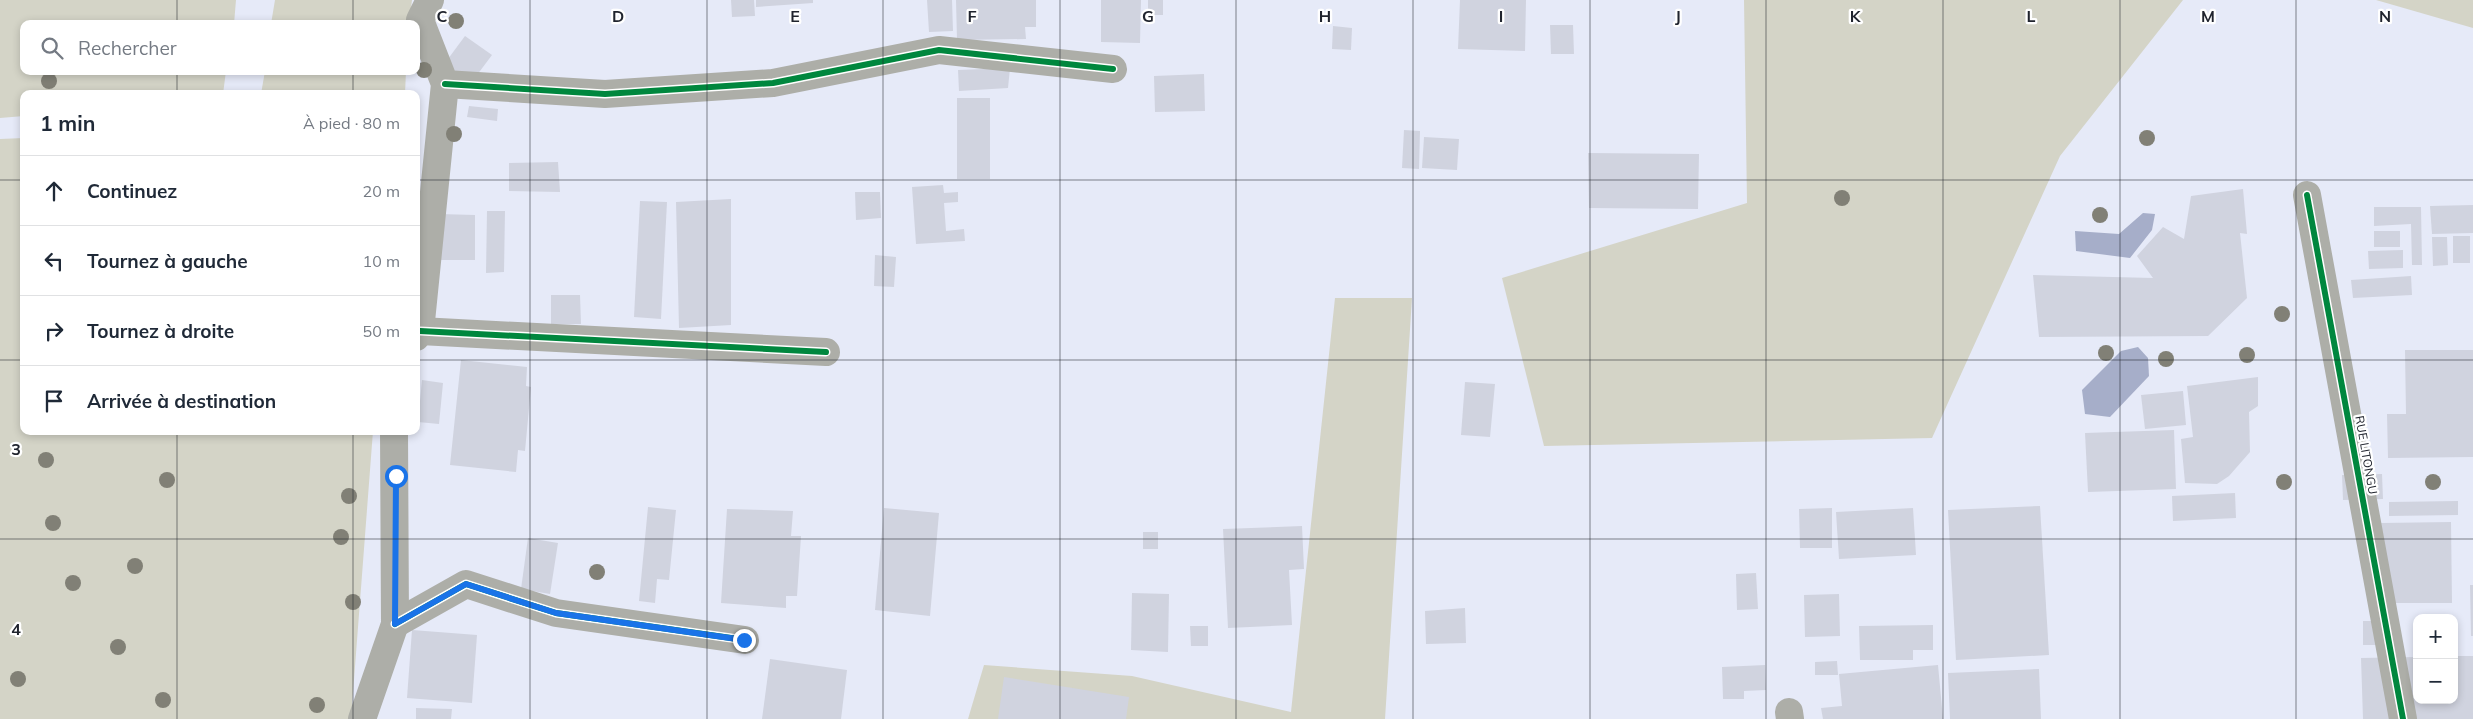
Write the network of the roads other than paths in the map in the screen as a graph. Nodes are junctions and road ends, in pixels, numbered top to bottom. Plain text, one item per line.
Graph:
1 (430, 0) edge
2 (1113, 69) dead end
3 (445, 84) junction
4 (2307, 195) dead end
5 (420, 315) edge
6 (420, 334) edge
7 (826, 352) dead end
8 (394, 435) edge
9 (395, 624) junction
10 (744, 640) dead end
11 (362, 719) edge
12 (2403, 719) edge

1 - 3 street
2 - 3 street
3 - 5 street
4 - 12 street, RUE LITONGU
6 - 7 street
8 - 9 street
9 - 10 street
9 - 11 street

